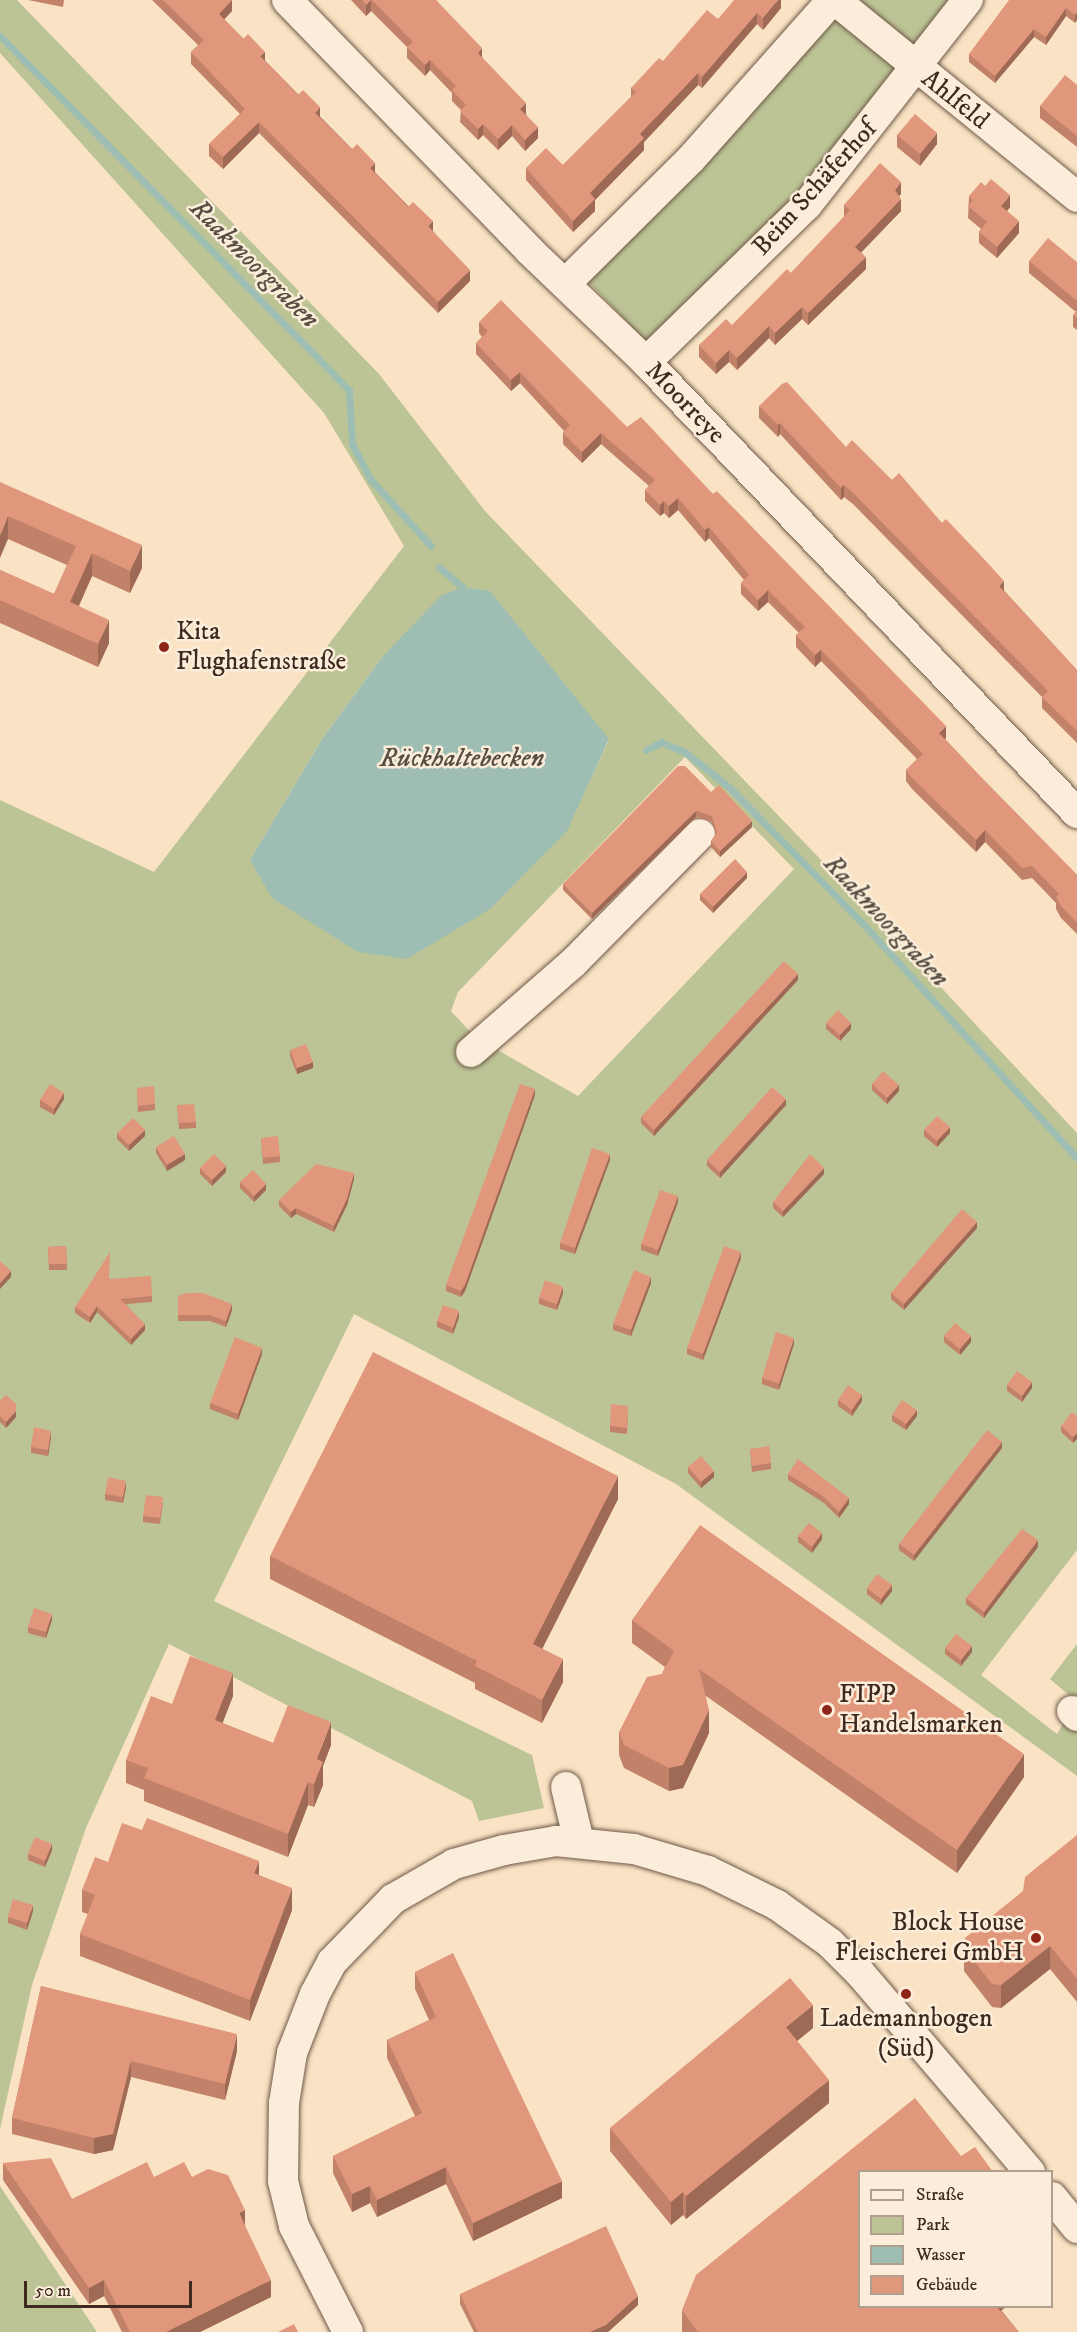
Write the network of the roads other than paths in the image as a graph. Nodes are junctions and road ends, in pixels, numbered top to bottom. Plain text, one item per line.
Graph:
1 (286, 0) edge
2 (834, 0) edge
3 (968, 0) edge
4 (917, 70) junction
5 (1077, 197) edge
6 (565, 284) junction
7 (646, 362) junction
8 (1077, 813) edge
9 (700, 834) dead end
10 (471, 1052) dead end
11 (566, 1787) dead end
12 (579, 1842) junction
13 (1028, 2170) edge
14 (1053, 2198) edge
15 (1077, 2228) edge
16 (348, 2332) edge

1 - 6 street, Moorreye
2 - 4 street, Ahlfeld
2 - 6 street
3 - 4 street, Beim Schäferhof
4 - 5 street, Ahlfeld
4 - 7 street, Beim Schäferhof
6 - 7 street, Moorreye
7 - 8 street, Moorreye
9 - 10 street
11 - 12 street
12 - 13 street
12 - 16 street
14 - 15 street

